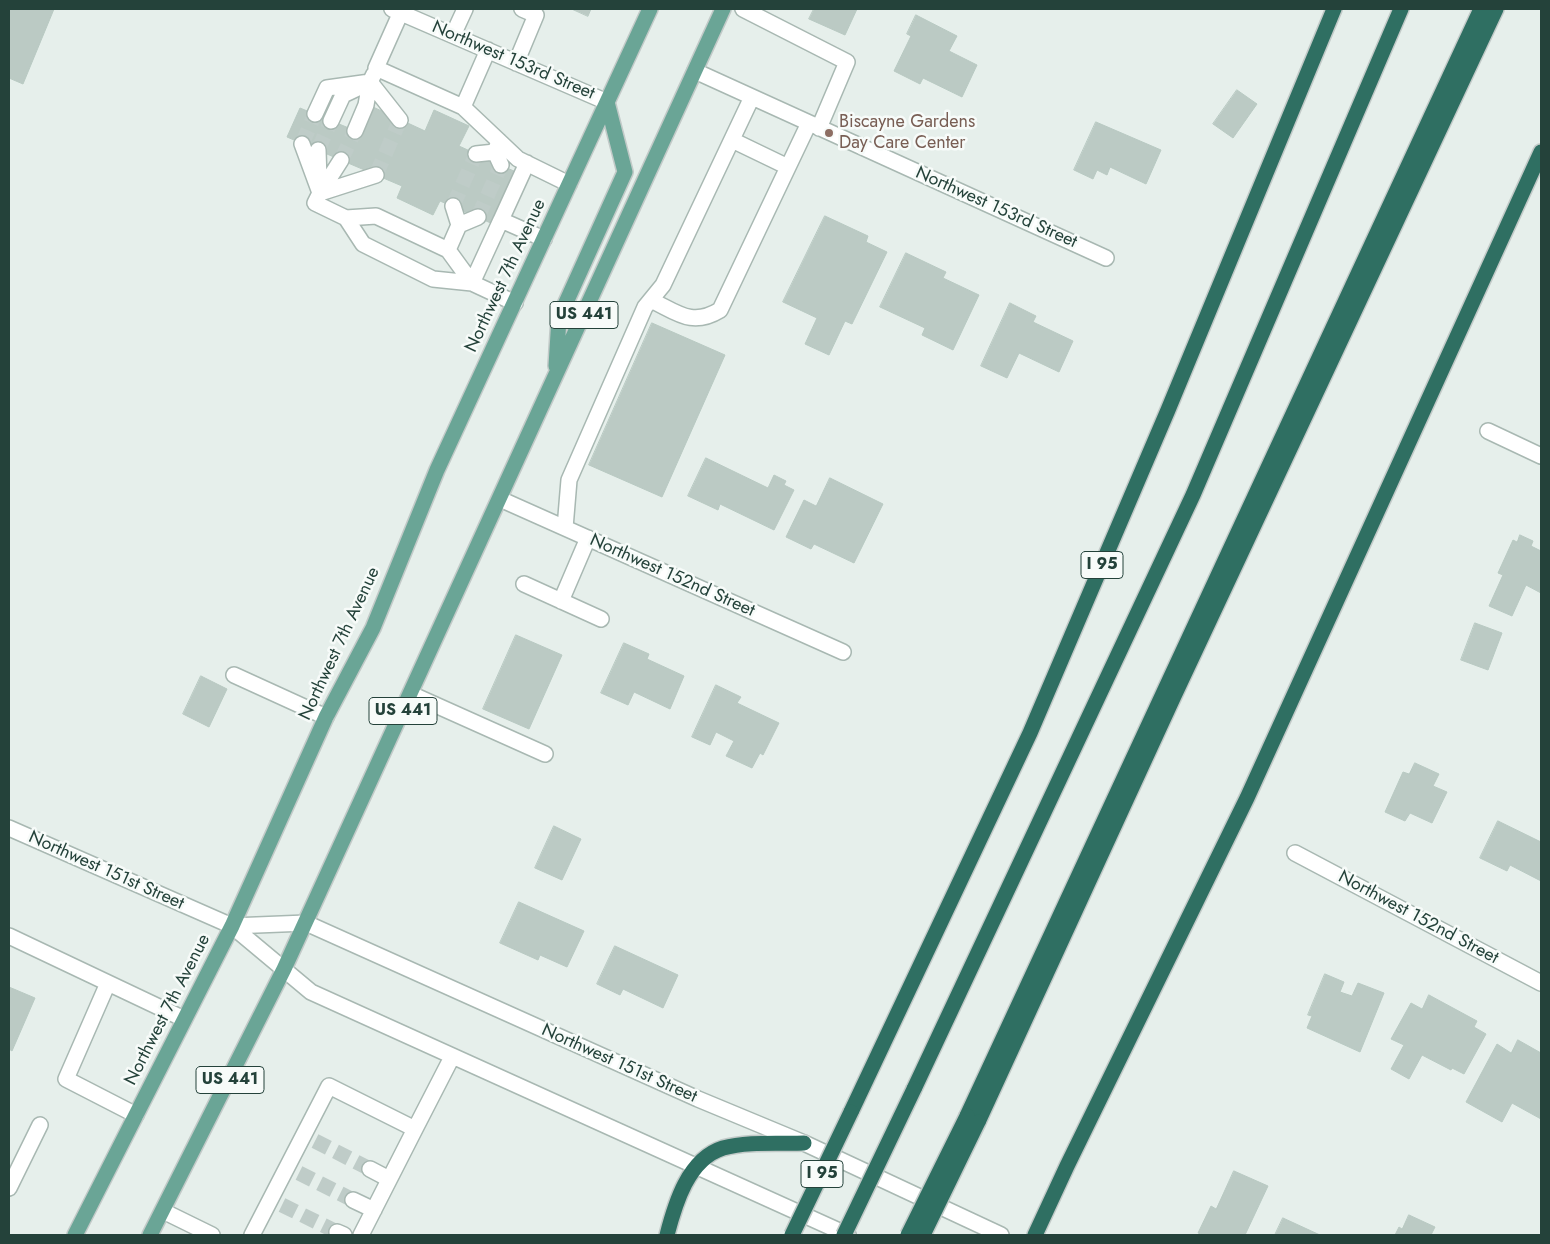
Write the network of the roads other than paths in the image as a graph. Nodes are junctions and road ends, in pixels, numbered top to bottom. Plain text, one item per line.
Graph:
1 (465, 9) edge
2 (522, 9) edge
3 (650, 9) edge
4 (723, 9) edge
5 (743, 9) edge
6 (1334, 9) edge
7 (1401, 9) edge
8 (1481, 9) edge
9 (1496, 9) edge
10 (396, 11) edge
11 (453, 35) junction
12 (488, 50) junction
13 (516, 63) junction
14 (376, 68) junction
15 (695, 71) junction
16 (370, 82) junction
17 (752, 97) junction
18 (607, 102) junction
19 (463, 107) junction
20 (315, 114) tunnel mouth
21 (400, 120) dead end
22 (331, 121) tunnel mouth
23 (814, 125) junction
24 (355, 130) tunnel mouth
25 (732, 140) junction
26 (302, 144) tunnel mouth
27 (318, 150) tunnel mouth
28 (1541, 152) edge
29 (498, 153) junction
30 (476, 154) dead end
31 (341, 160) tunnel mouth
32 (527, 163) junction
33 (788, 167) junction
34 (376, 175) dead end
35 (569, 184) junction
36 (320, 194) junction
37 (453, 206) tunnel mouth
38 (346, 218) junction
39 (478, 218) dead end
40 (501, 220) junction
41 (459, 225) junction
42 (544, 239) junction
43 (448, 250) junction
44 (1106, 258) dead end
45 (472, 283) junction
46 (651, 300) junction
47 (515, 303) junction
48 (556, 376) junction
49 (1488, 431) dead end
50 (1541, 456) edge
51 (500, 499) junction
52 (565, 528) junction
53 (588, 538) junction
54 (524, 584) dead end
55 (561, 601) junction
56 (601, 619) dead end
57 (843, 652) dead end
58 (234, 675) dead end
59 (410, 694) junction
60 (326, 717) junction
61 (545, 754) dead end
62 (9, 828) edge
63 (1295, 853) dead end
64 (306, 923) junction
65 (232, 926) junction
66 (9, 936) edge
67 (284, 969) junction
68 (108, 983) junction
69 (1541, 983) edge
70 (184, 1019) junction
71 (452, 1056) junction
72 (136, 1115) junction
73 (972, 1119) junction
74 (40, 1126) dead end
75 (415, 1129) junction
76 (804, 1143) junction
77 (695, 1167) junction
78 (370, 1169) tunnel mouth
79 (389, 1179) junction
80 (9, 1188) edge
81 (353, 1200) tunnel mouth
82 (162, 1210) junction
83 (374, 1210) junction
84 (75, 1235) edge
85 (150, 1235) edge
86 (212, 1235) edge
87 (252, 1235) edge
88 (361, 1235) edge
89 (667, 1235) edge
90 (792, 1235) edge
91 (846, 1235) edge
92 (908, 1235) edge
93 (923, 1235) edge
94 (1001, 1235) edge
95 (1035, 1235) edge

1 - 11 street
2 - 13 street
3 - 18 main road, Northwest 7th Avenue
4 - 15 main road, US 441
5 - 23 street
6 - 90 highway, I 95, bridge
7 - 91 highway, bridge
8 - 73 highway
9 - 73 highway
10 - 11 street, Northwest 153rd Street
10 - 14 street
11 - 12 street, Northwest 153rd Street
12 - 13 street, Northwest 153rd Street
12 - 19 street
13 - 18 street, Northwest 153rd Street
14 - 16 street
14 - 19 street
15 - 17 street, Northwest 153rd Street
15 - 48 main road, US 441
16 - 20 street
16 - 21 street
16 - 22 street
16 - 24 street
17 - 23 street, Northwest 153rd Street
17 - 25 street
18 - 35 main road, Northwest 7th Avenue
18 - 48 main road
19 - 29 street
23 - 33 street
23 - 44 street, Northwest 153rd Street
25 - 33 street
25 - 46 street
26 - 36 street
27 - 36 street
28 - 95 highway
29 - 30 street
29 - 32 street
31 - 36 street
32 - 35 street
32 - 40 street
33 - 46 street
34 - 36 street
35 - 42 main road, Northwest 7th Avenue
36 - 38 street
37 - 41 street
38 - 43 street
38 - 45 street
39 - 41 street
40 - 42 street
40 - 45 street
41 - 43 street
42 - 47 main road, Northwest 7th Avenue
43 - 45 street
45 - 47 street
46 - 52 street
47 - 60 main road, Northwest 7th Avenue
48 - 51 main road, US 441
49 - 50 street
51 - 52 street, Northwest 152nd Street
51 - 59 main road, US 441
52 - 53 street, Northwest 152nd Street
53 - 55 street
53 - 57 street, Northwest 152nd Street
54 - 55 street
55 - 56 street
58 - 60 street
59 - 61 street
59 - 64 main road, US 441
60 - 65 main road, Northwest 7th Avenue
62 - 65 street, Northwest 151st Street
63 - 69 street, Northwest 152nd Street
64 - 65 street, Northwest 151st Street
64 - 67 main road, US 441
64 - 76 street, Northwest 151st Street
65 - 67 street, Northwest 151st Street
65 - 70 main road, Northwest 7th Avenue
66 - 68 street
67 - 71 street, Northwest 151st Street
67 - 82 main road, US 441
68 - 70 street
68 - 72 street
70 - 72 main road, Northwest 7th Avenue
71 - 75 street
71 - 77 street, Northwest 151st Street
72 - 84 main road, Northwest 7th Avenue
73 - 92 highway, bridge
73 - 93 highway, bridge
74 - 80 street
75 - 79 street
75 - 87 street
76 - 77 highway
76 - 94 street, Northwest 151st Street
77 - 89 highway
77 - 91 street, Northwest 151st Street
78 - 79 street
79 - 83 street
81 - 83 street
82 - 85 main road, US 441
82 - 86 street
83 - 88 street

